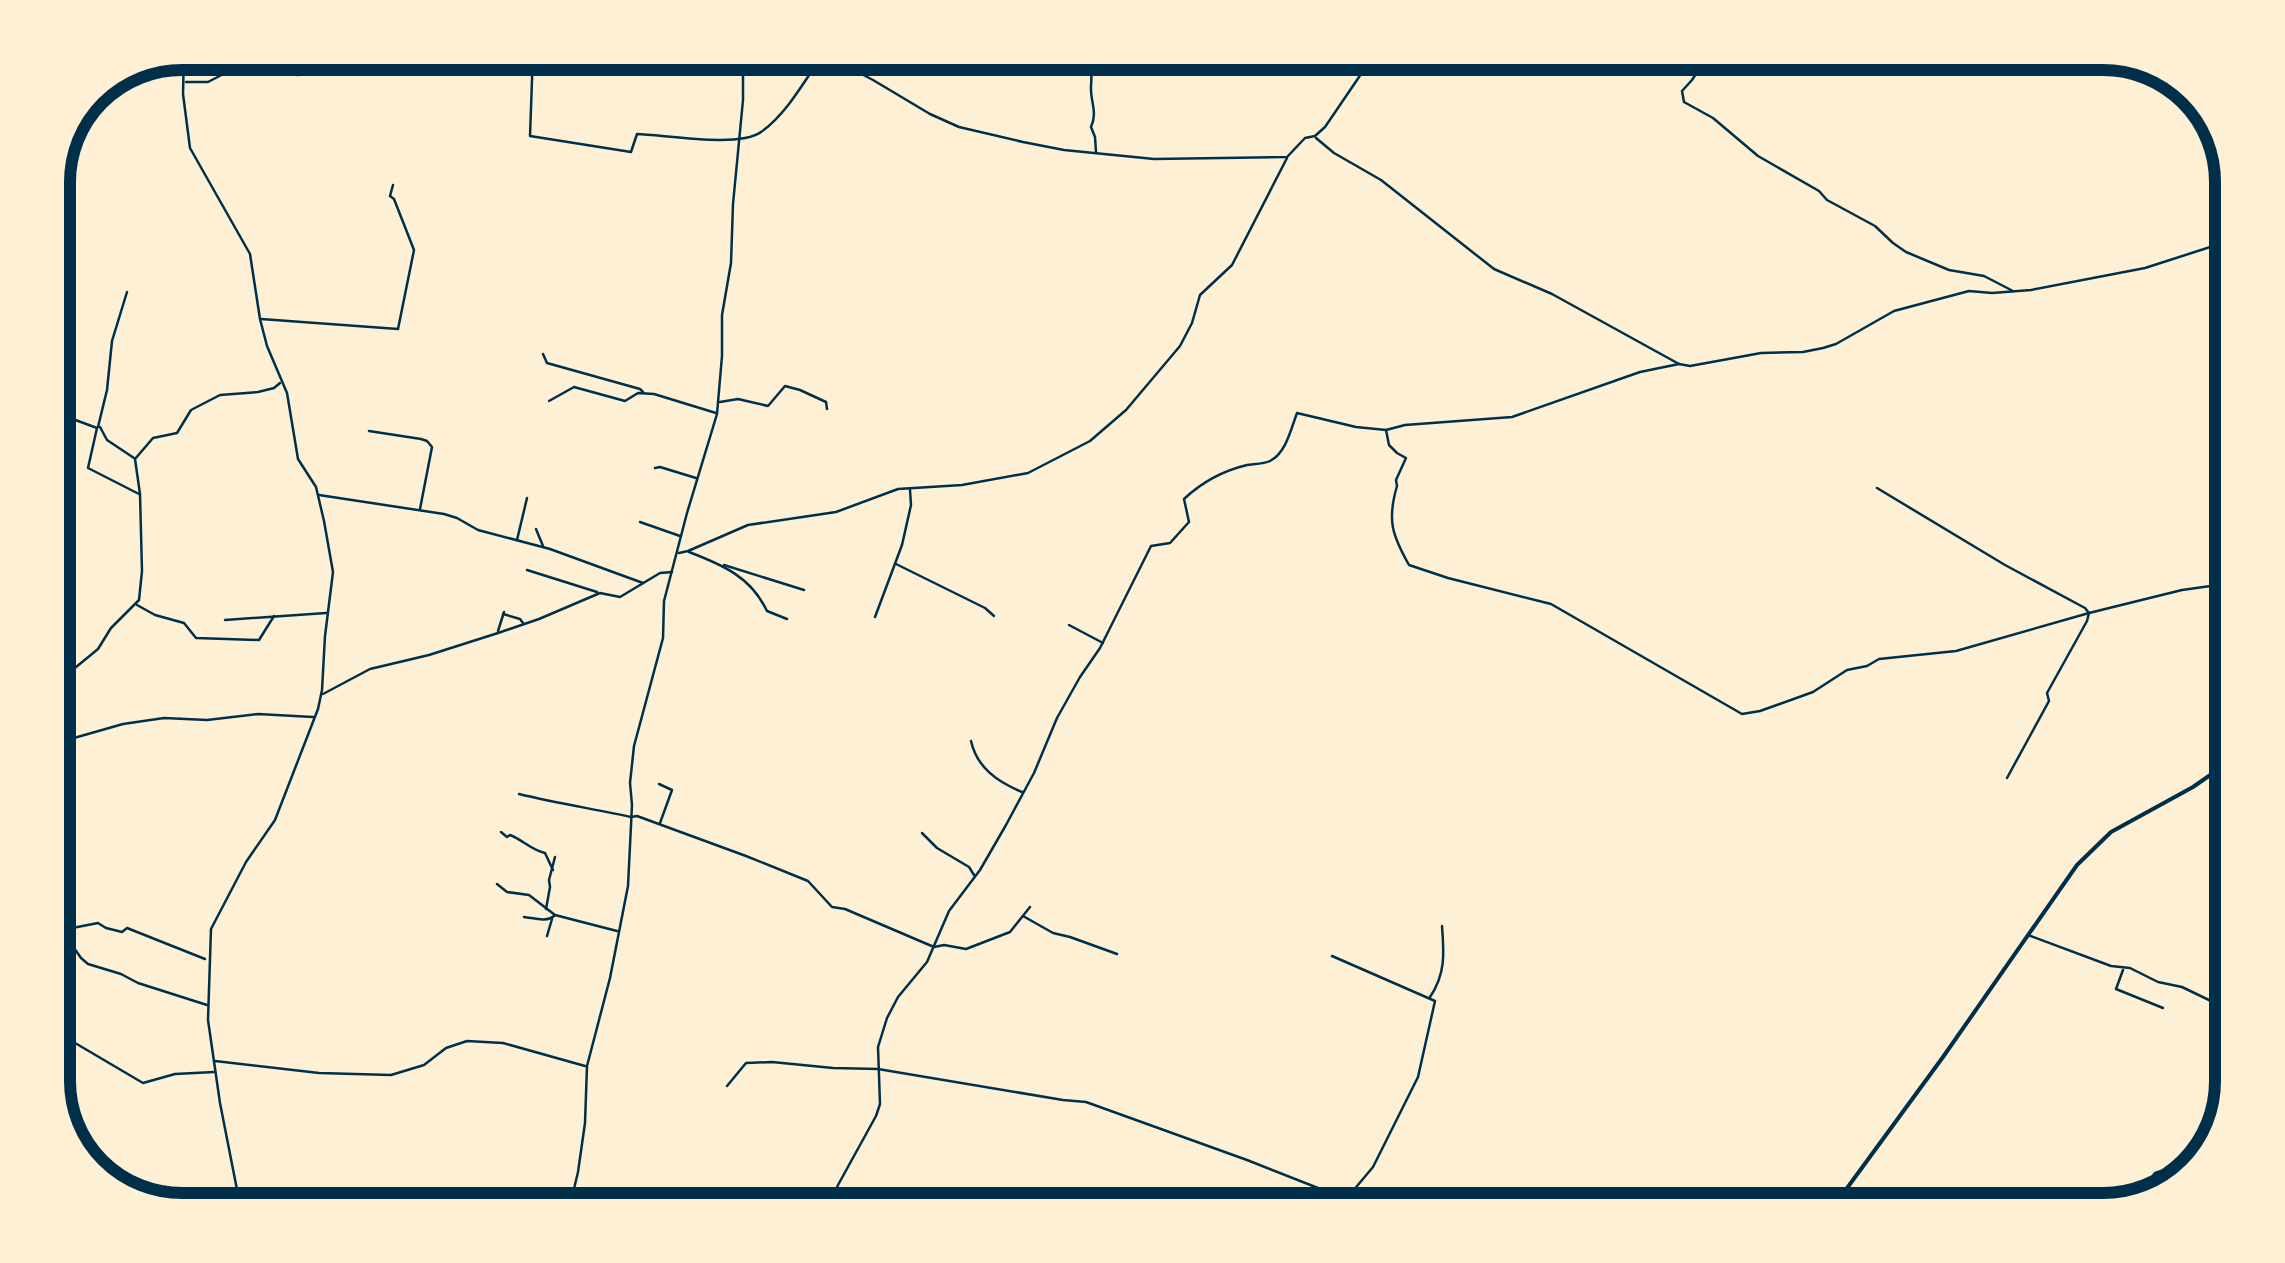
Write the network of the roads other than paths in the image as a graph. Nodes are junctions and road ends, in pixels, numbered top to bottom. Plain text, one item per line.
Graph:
1 (184, 70) edge
2 (231, 70) edge
3 (253, 70) edge
4 (310, 70) edge
5 (310, 70) edge
6 (533, 70) edge
7 (743, 70) edge
8 (812, 70) edge
9 (854, 70) edge
10 (861, 70) edge
11 (1093, 70) edge
12 (1364, 70) edge
13 (1699, 70) edge
14 (327, 71) dead end
15 (860, 73) junction
16 (184, 82) junction
17 (1315, 136) junction
18 (739, 139) junction
19 (1096, 154) junction
20 (1287, 157) junction
21 (393, 185) dead end
22 (2215, 245) edge
23 (127, 292) dead end
24 (2014, 292) junction
25 (260, 318) junction
26 (543, 354) dead end
27 (1679, 364) junction
28 (282, 381) junction
29 (644, 393) junction
30 (549, 401) dead end
31 (719, 402) junction
32 (828, 409) dead end
33 (717, 414) junction
34 (70, 418) edge
35 (98, 428) junction
36 (1386, 430) junction
37 (369, 432) dead end
38 (136, 458) junction
39 (655, 468) dead end
40 (697, 479) junction
41 (910, 488) junction
42 (1877, 488) dead end
43 (140, 494) junction
44 (318, 495) junction
45 (527, 498) dead end
46 (420, 510) junction
47 (640, 522) dead end
48 (536, 529) dead end
49 (681, 536) junction
50 (517, 540) junction
51 (544, 548) junction
52 (688, 551) junction
53 (677, 554) junction
54 (723, 564) junction
55 (895, 564) junction
56 (527, 570) dead end
57 (672, 572) junction
58 (643, 583) junction
59 (2215, 585) edge
60 (804, 590) dead end
61 (600, 593) junction
62 (136, 604) junction
63 (328, 612) junction
64 (2089, 613) junction
65 (274, 616) junction
66 (994, 616) dead end
67 (875, 617) dead end
68 (787, 619) dead end
69 (224, 620) dead end
70 (524, 624) junction
71 (1070, 626) dead end
72 (498, 632) junction
73 (1103, 643) junction
74 (70, 672) edge
75 (322, 695) junction
76 (315, 717) junction
77 (70, 739) edge
78 (972, 741) dead end
79 (2215, 771) edge
80 (2007, 778) dead end
81 (660, 784) dead end
82 (1024, 792) junction
83 (519, 794) dead end
84 (631, 817) junction
85 (659, 824) junction
86 (922, 833) dead end
87 (510, 835) dead end
88 (555, 857) dead end
89 (552, 870) junction
90 (975, 877) junction
91 (497, 884) dead end
92 (1030, 907) dead end
93 (546, 910) junction
94 (524, 916) dead end
95 (1022, 916) junction
96 (553, 917) junction
97 (1442, 926) dead end
98 (70, 930) edge
99 (618, 931) junction
100 (2028, 935) junction
101 (546, 936) dead end
102 (70, 942) edge
103 (934, 947) junction
104 (1117, 954) dead end
105 (1332, 956) dead end
106 (208, 960) junction
107 (2123, 968) junction
108 (1430, 998) junction
109 (2215, 1000) edge
110 (208, 1006) junction
111 (2163, 1008) dead end
112 (70, 1040) edge
113 (214, 1061) junction
114 (586, 1066) junction
115 (878, 1069) junction
116 (216, 1072) junction
117 (727, 1086) dead end
118 (2172, 1169) edge
119 (2147, 1184) edge
120 (238, 1193) edge
121 (573, 1193) edge
122 (835, 1193) edge
123 (1331, 1193) edge
124 (1351, 1193) edge
125 (1844, 1193) edge

1 - 16 street
2 - 16 street
3 - 4 street
5 - 14 street
6 - 18 street
7 - 18 street
8 - 18 street
9 - 15 street
10 - 15 street
11 - 19 street
12 - 17 street
13 - 24 street
15 - 19 street
16 - 25 street
17 - 20 street
17 - 27 street
18 - 31 street
19 - 20 street
20 - 41 street
21 - 25 street
22 - 24 street
23 - 35 street
24 - 27 street
25 - 28 street
26 - 29 street
27 - 36 street
28 - 38 street
28 - 44 street
29 - 30 street
29 - 33 street
31 - 32 street
31 - 33 street
33 - 40 street
34 - 35 street
35 - 38 street
35 - 43 street
36 - 64 street
36 - 73 street
37 - 46 street
38 - 43 street
39 - 40 street
40 - 49 street
41 - 52 street
41 - 55 street
42 - 64 street
43 - 62 street
44 - 46 street
44 - 63 street
45 - 50 street
46 - 50 street
47 - 49 street
48 - 51 street
49 - 53 street
50 - 51 street
51 - 58 street
52 - 53 street
52 - 54 street
53 - 57 street
54 - 60 street
54 - 68 street
55 - 66 street
55 - 67 street
56 - 61 street
57 - 58 street
57 - 84 street
58 - 61 street
59 - 64 street
61 - 70 street
62 - 65 street
62 - 74 street
63 - 65 street
63 - 75 street
64 - 80 street
65 - 69 street
70 - 72 street
70 - 72 street
71 - 73 street
72 - 75 street
73 - 82 street
75 - 76 street
76 - 77 street
76 - 106 street
78 - 82 street
79 - 100 main road
81 - 85 street
82 - 90 street
83 - 84 street
84 - 85 street
84 - 99 street
85 - 103 street
86 - 90 street
87 - 89 street
88 - 89 street
89 - 93 street
90 - 103 street
91 - 93 street
92 - 95 street
93 - 96 street
94 - 96 street
95 - 103 street
95 - 104 street
96 - 99 street
96 - 101 street
97 - 108 street
98 - 106 street
99 - 114 street
100 - 107 street
100 - 125 main road
102 - 110 street
103 - 115 street
105 - 108 street
106 - 110 street
107 - 109 street
107 - 111 street
108 - 124 street
110 - 113 street
112 - 116 street
113 - 114 street
113 - 116 street
114 - 121 street
115 - 117 street
115 - 122 street
115 - 123 street
116 - 120 street
118 - 119 street

